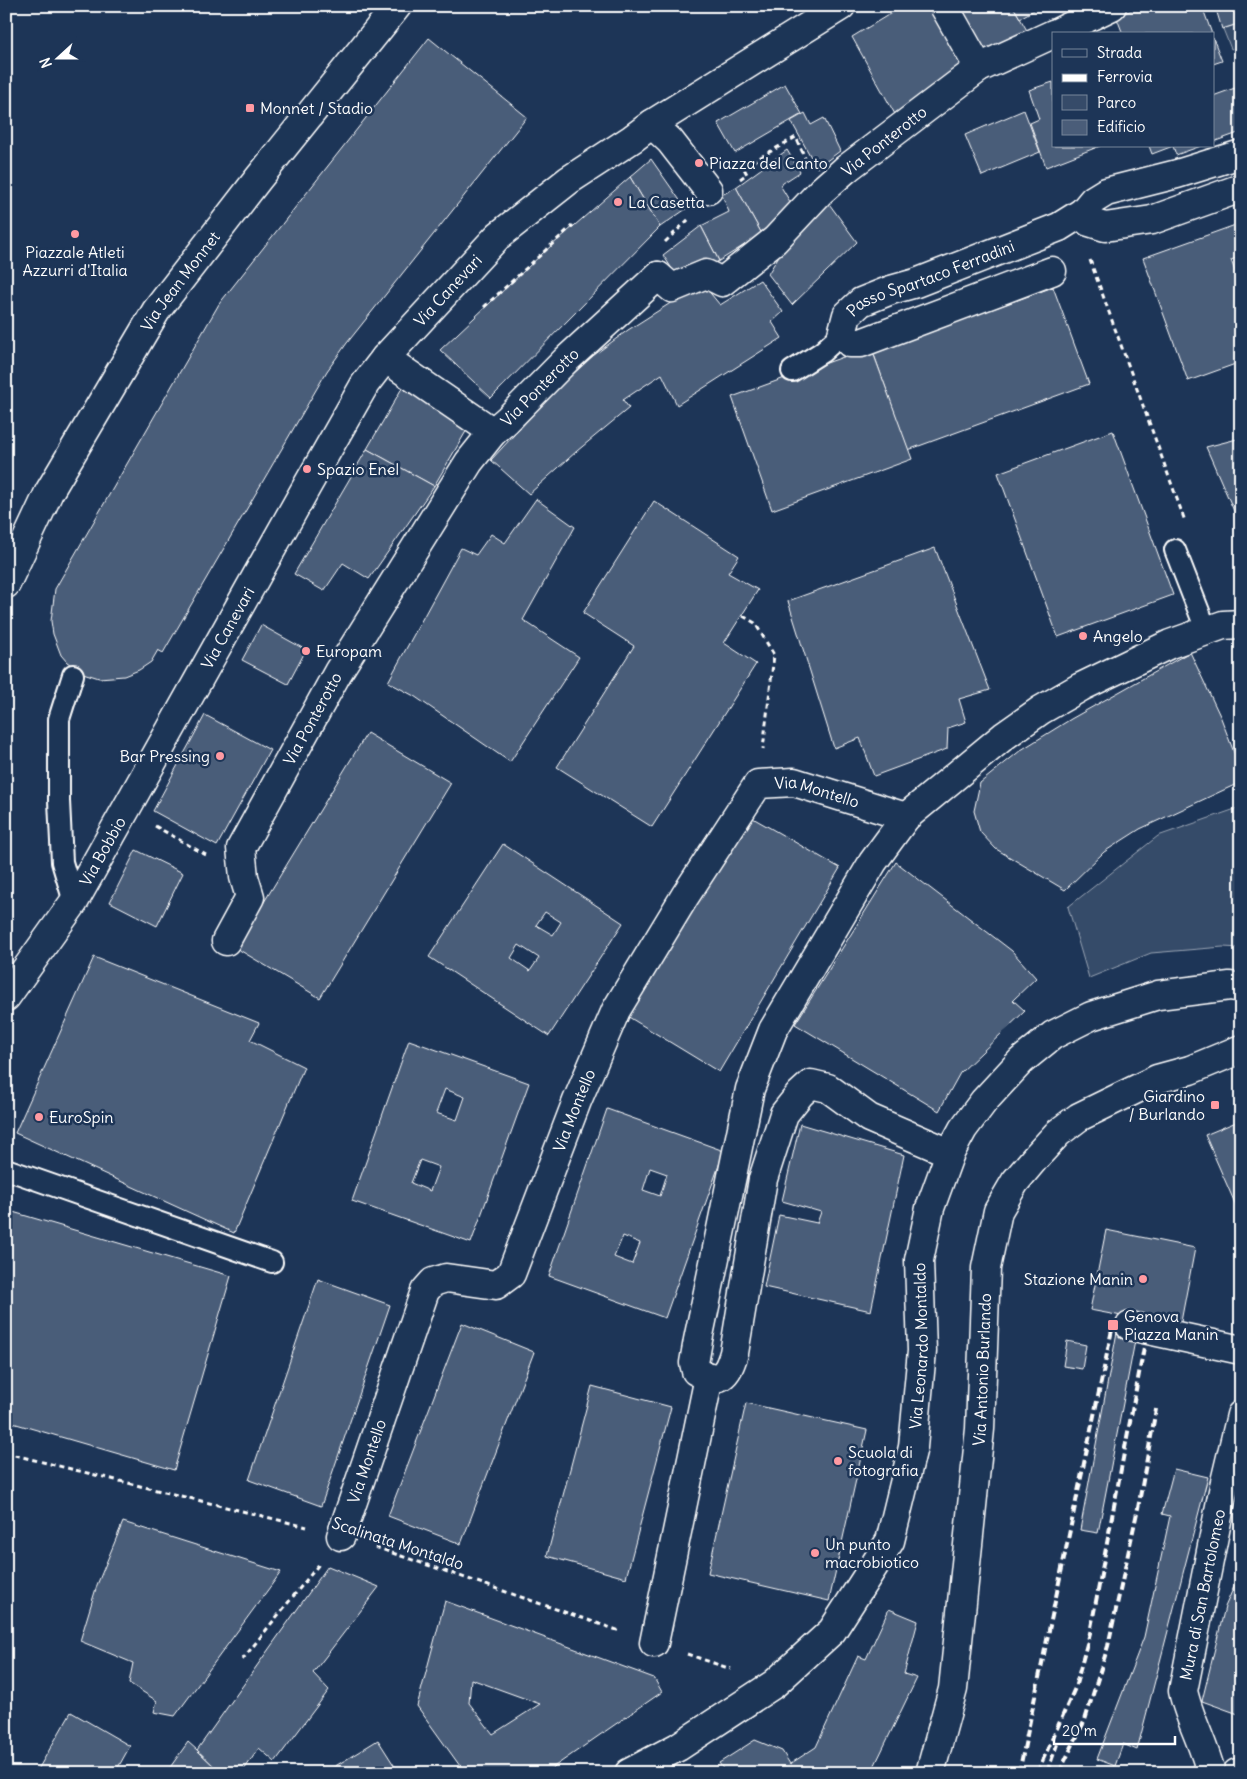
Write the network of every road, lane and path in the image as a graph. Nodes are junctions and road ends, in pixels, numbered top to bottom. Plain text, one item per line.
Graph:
1 (397, 6) edge
2 (840, 6) edge
3 (944, 6) edge
4 (1112, 6) edge
5 (1057, 32) edge
6 (1052, 34) edge
7 (979, 68) junction
8 (652, 124) junction
9 (1241, 154) edge
10 (1241, 188) edge
11 (708, 190) dead end
12 (1086, 217) junction
13 (579, 220) dead end
14 (1052, 271) dead end
15 (483, 307) dead end
16 (842, 334) junction
17 (385, 358) junction
18 (792, 371) dead end
19 (493, 432) junction
20 (1186, 522) dead end
21 (1175, 550) dead end
22 (6, 584) edge
23 (743, 616) dead end
24 (1241, 624) edge
25 (1207, 632) junction
26 (73, 674) dead end
27 (187, 697) joint
28 (758, 784) junction
29 (126, 809) junction
30 (906, 818) junction
31 (244, 877) junction
32 (74, 902) junction
33 (226, 940) dead end
34 (18, 967) edge
35 (1237, 987) edge
36 (6, 997) edge
37 (1241, 1049) edge
38 (1190, 1070) junction
39 (1241, 1070) edge
40 (950, 1153) junction
41 (6, 1169) edge
42 (272, 1262) dead end
43 (1130, 1326) dead end
44 (1241, 1350) edge
45 (709, 1377) junction
46 (1241, 1415) edge
47 (6, 1453) edge
48 (341, 1536) junction
49 (654, 1643) junction
50 (242, 1660) dead end
51 (774, 1684) junction
52 (1241, 1772) edge
53 (629, 1773) edge
54 (930, 1773) edge
55 (1211, 1773) edge
56 (1237, 1773) edge

1 - 22 street, Via Jean Monnet
2 - 8 street, Via Canevari
3 - 7 street
4 - 5 street, Via Ponterotto
6 - 7 street, Via Ponterotto
7 - 19 street, Via Ponterotto
8 - 11 street
8 - 17 street, Via Canevari
9 - 12 street, Passo Spartaco Ferradini
10 - 12 street
12 - 16 street, Passo Spartaco Ferradini
12 - 20 path
13 - 15 path
14 - 16 street, Passo Spartaco Ferradini
16 - 18 lane
17 - 19 street
17 - 27 street, Via Canevari
19 - 31 street, Via Ponterotto
21 - 25 lane
23 - 28 path
24 - 25 street
25 - 30 street
26 - 32 lane
27 - 29 street, Via Bobbio
28 - 30 street, Via Montello
28 - 48 street, Via Montello
29 - 31 path
29 - 32 street, Via Bobbio
30 - 45 street
31 - 33 street, Via Ponterotto
32 - 34 street, Via Bobbio
34 - 36 street, Via Bobbio
35 - 40 street, Via Leonardo Montaldo
37 - 38 street
38 - 39 street
38 - 54 street, Via Antonio Burlando
40 - 45 street
40 - 51 street, Via Leonardo Montaldo
41 - 42 lane
43 - 44 street
45 - 49 street
46 - 55 street, Mura di San Bartolomeo
47 - 48 path, Scalinata Montaldo
48 - 49 path, Scalinata Montaldo
48 - 50 path
49 - 51 path, Scalinata Montaldo
51 - 53 street, Via Leonardo Montaldo
52 - 56 street

